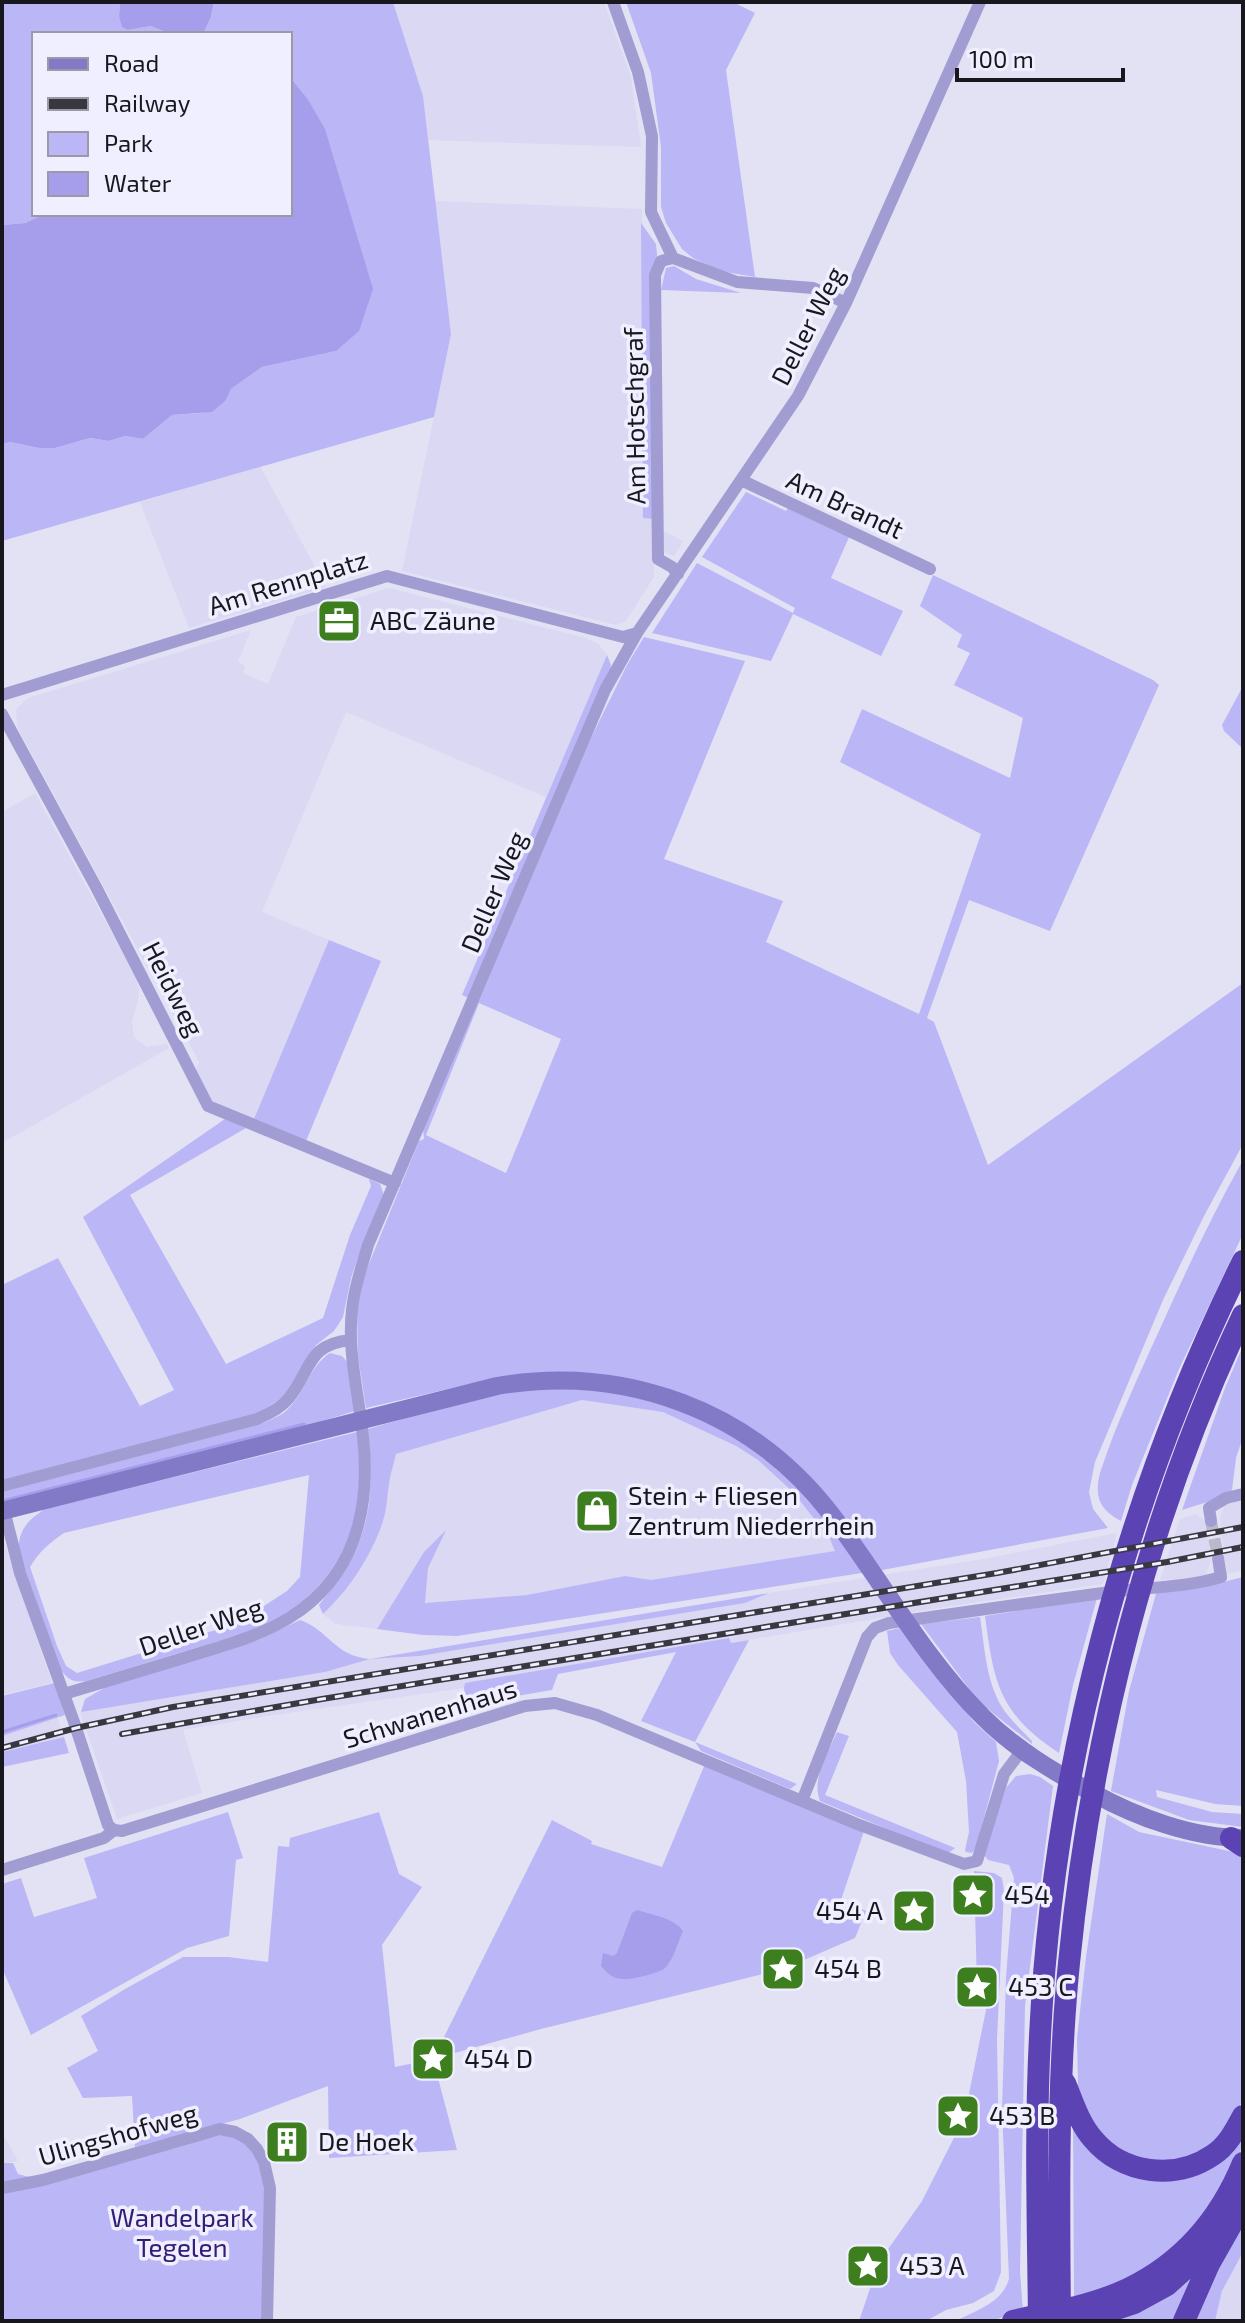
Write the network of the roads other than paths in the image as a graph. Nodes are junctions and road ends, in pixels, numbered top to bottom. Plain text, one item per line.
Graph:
1 (613, 2) edge
2 (980, 2) edge
3 (673, 258) junction
4 (846, 303) junction
5 (741, 480) junction
6 (930, 569) dead end
7 (678, 574) junction
8 (637, 633) junction
9 (2, 695) edge
10 (2, 714) edge
11 (395, 1183) junction
12 (1243, 1261) edge
13 (1243, 1315) edge
14 (351, 1340) junction
15 (2, 1486) edge
16 (1243, 1494) edge
17 (3, 1510) edge
18 (1211, 1521) dead end
19 (1218, 1558) dead end
20 (64, 1694) junction
21 (1022, 1750) junction
22 (802, 1801) junction
23 (114, 1830) junction
24 (1239, 1841) edge
25 (2, 1870) edge
26 (1062, 2075) junction
27 (1243, 2116) edge
28 (1243, 2163) edge
29 (2, 2188) edge
30 (1243, 2204) edge
31 (1224, 2234) junction
32 (1049, 2281) junction
33 (267, 2321) edge
34 (1013, 2321) edge
35 (1039, 2321) edge
36 (1060, 2321) edge
37 (1081, 2321) edge
38 (1184, 2321) edge

1 - 3 street
2 - 4 street, Deller Weg
3 - 4 street
3 - 7 street, Am Hotschgraf
4 - 5 street, Deller Weg
5 - 6 street, Am Brandt
5 - 7 street, Deller Weg
7 - 8 street, Deller Weg
8 - 9 street, Am Rennplatz
8 - 11 street, Deller Weg
10 - 11 street, Heidweg
11 - 14 street, Deller Weg
12 - 32 highway
13 - 26 highway
14 - 15 street
14 - 20 street, Deller Weg
16 - 18 street
17 - 20 street
17 - 21 main road
19 - 22 street
20 - 23 street
21 - 22 street, Schwanenhaus
21 - 24 main road
22 - 23 street, Schwanenhaus
23 - 25 street, Schwanenhaus
26 - 27 highway
26 - 32 highway
28 - 34 highway
29 - 33 street, Ulingshofweg
30 - 31 highway
31 - 37 highway
31 - 38 highway
32 - 35 highway
32 - 36 highway

